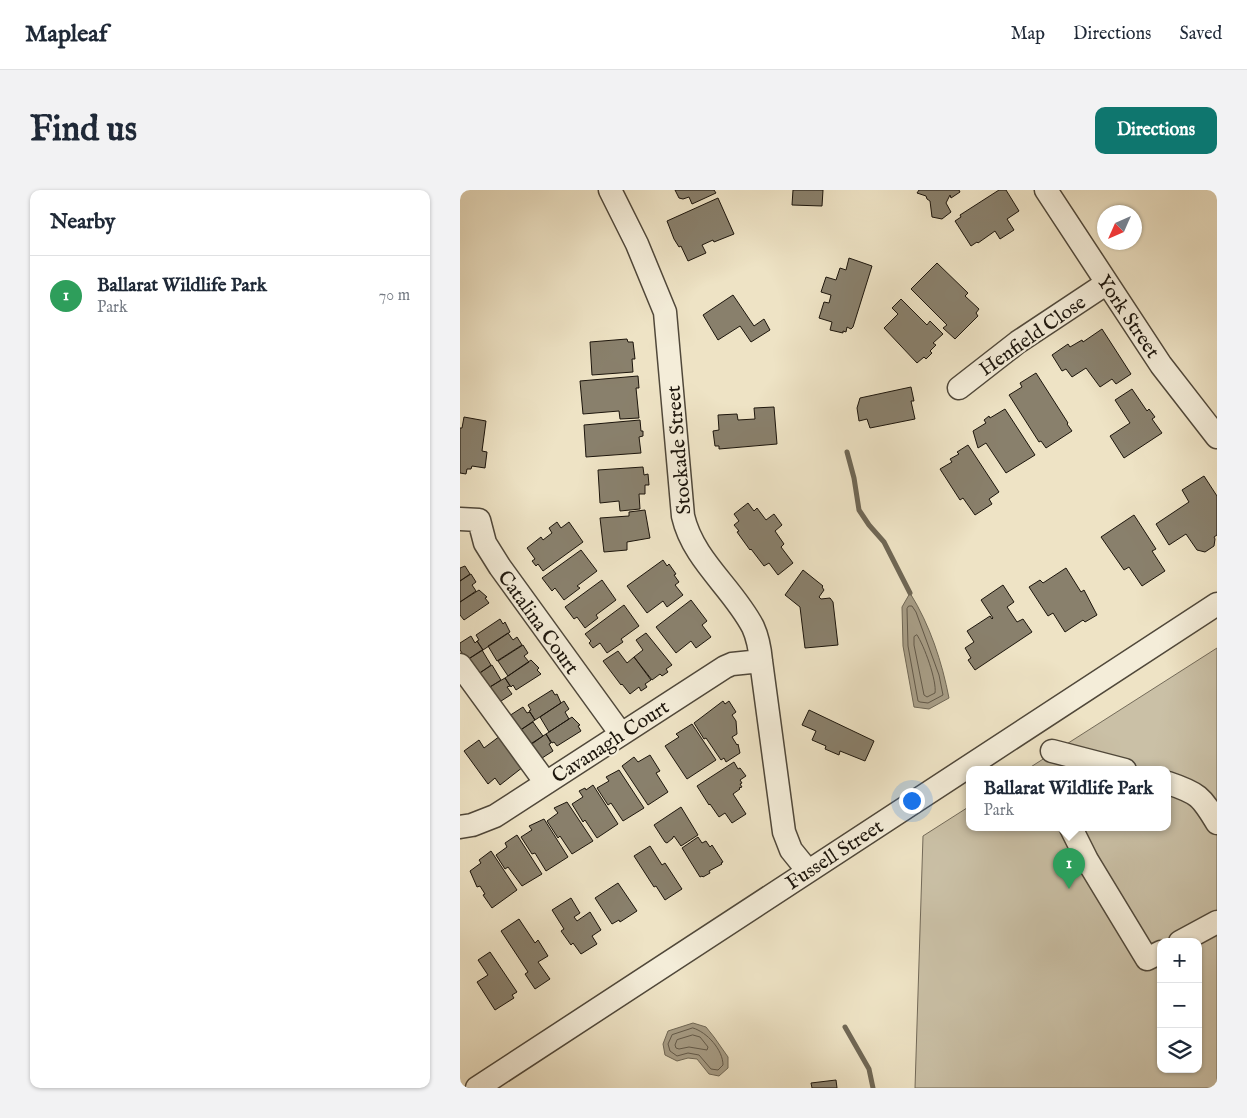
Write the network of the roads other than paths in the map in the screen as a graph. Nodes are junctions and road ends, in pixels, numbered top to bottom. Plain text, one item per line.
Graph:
1 (610, 190) edge
2 (1046, 190) edge
3 (1107, 283) junction
4 (959, 388) dead end
5 (1217, 437) edge
6 (460, 519) edge
7 (1217, 604) edge
8 (762, 661) junction
9 (460, 664) edge
10 (1036, 722) junction
11 (621, 734) junction
12 (1054, 761) edge
13 (969, 766) edge
14 (1093, 766) edge
15 (966, 768) edge
16 (546, 783) junction
17 (1171, 784) edge
18 (1217, 823) edge
19 (460, 827) edge
20 (1072, 831) edge
21 (808, 871) junction
22 (1217, 922) edge
23 (1187, 938) edge
24 (1157, 954) edge
25 (492, 1084) edge

1 - 8 street, Stockade Street
2 - 3 street, York Street
3 - 4 street, Henfield Close
3 - 5 street, York Street
6 - 11 street, Catalina Court
7 - 10 street, Fussell Street
8 - 11 street, Cavanagh Court
8 - 21 street, Stockade Street
9 - 16 street
10 - 12 street
10 - 13 street, Fussell Street
11 - 16 street, Cavanagh Court
12 - 14 street
15 - 21 street, Fussell Street
16 - 19 street, Cavanagh Court
17 - 18 street
20 - 24 street
21 - 25 street, Fussell Street
22 - 23 street

